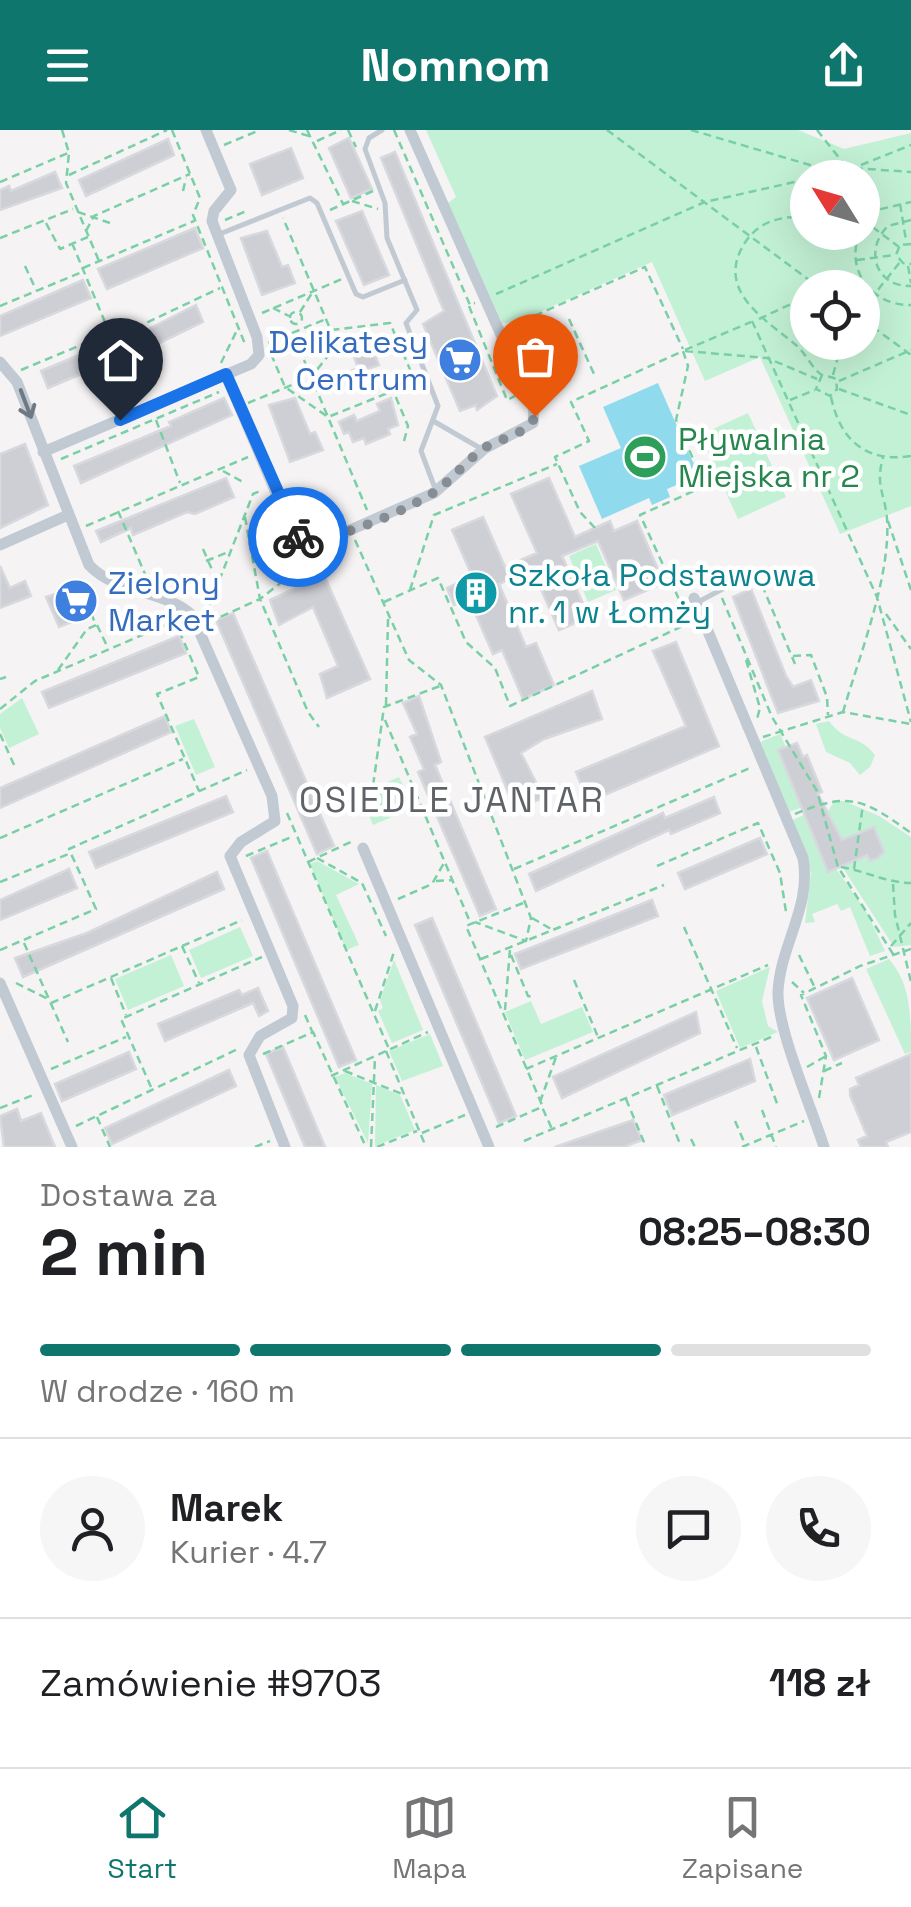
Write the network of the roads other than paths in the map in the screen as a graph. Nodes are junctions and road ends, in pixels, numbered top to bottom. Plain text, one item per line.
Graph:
1 (206, 130) edge
2 (382, 130) edge
3 (410, 130) edge
4 (216, 236) junction
5 (405, 280) junction
6 (0, 362) edge
7 (222, 372) junction
8 (436, 422) junction
9 (484, 449) junction
10 (44, 452) junction
11 (436, 491) junction
12 (68, 516) junction
13 (0, 545) edge
14 (753, 573) dead end
15 (695, 601) joint
16 (363, 848) dead end
17 (0, 983) edge
18 (282, 1142) edge
19 (72, 1147) edge
20 (488, 1147) edge
21 (824, 1147) edge

1 - 4 street
2 - 5 lane
3 - 9 street
4 - 5 lane
4 - 7 street
5 - 8 lane
6 -> 10 street
7 - 10 street
7 - 11 street
8 - 9 lane
8 - 11 lane
9 - 11 street
10 - 12 street
12 - 13 street
12 - 18 street
14 - 15 lane
15 - 21 street
16 - 20 street
17 - 19 street

